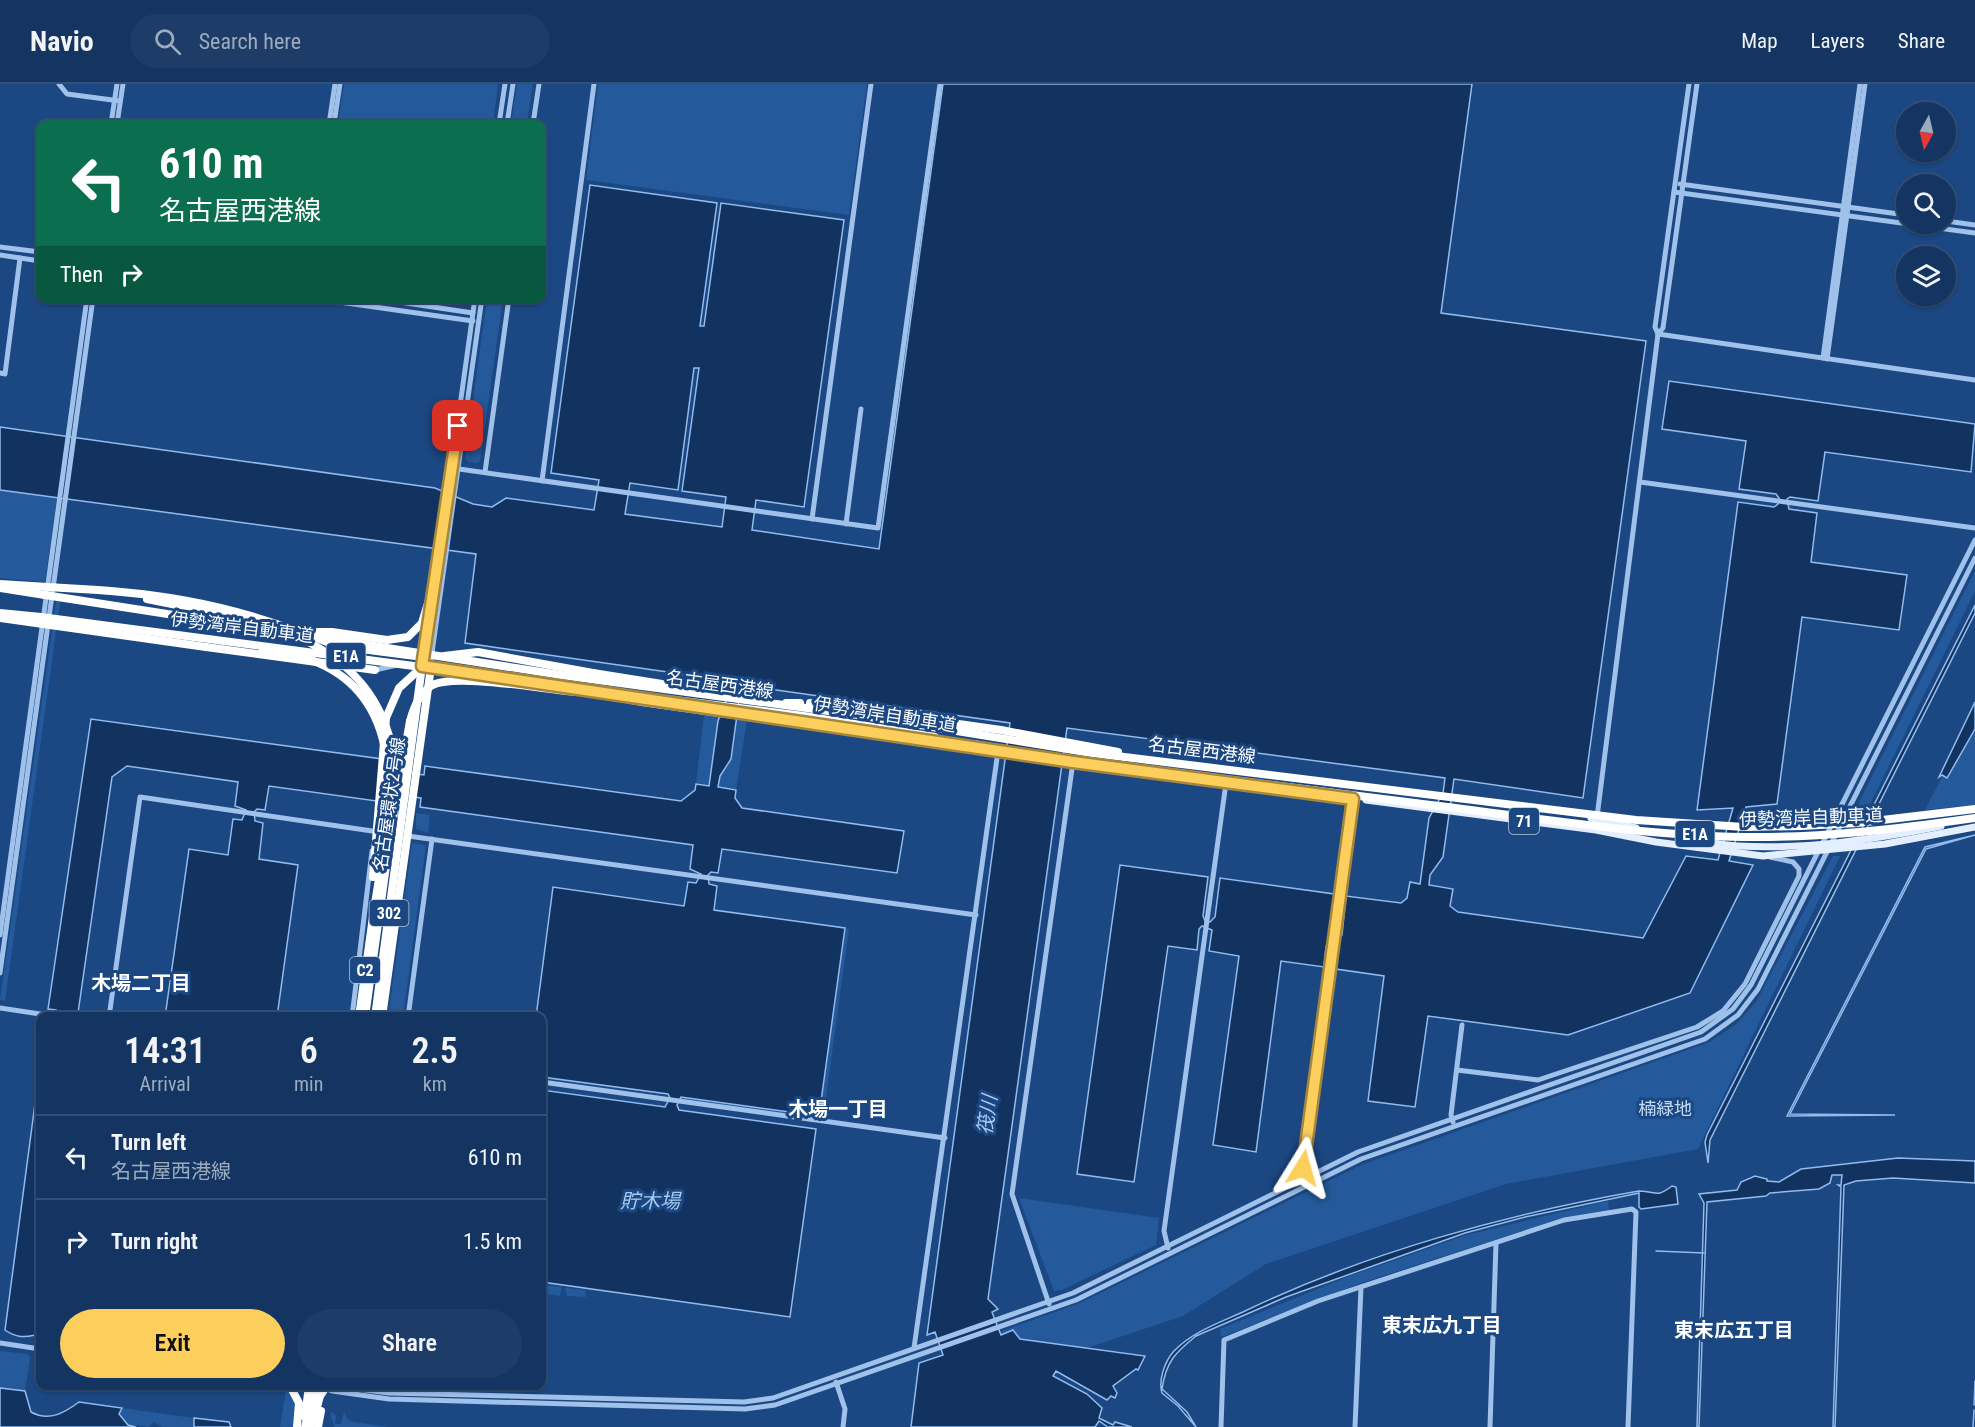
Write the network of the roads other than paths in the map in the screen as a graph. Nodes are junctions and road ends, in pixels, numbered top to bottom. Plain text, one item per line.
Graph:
1 (59, 84) edge
2 (117, 84) edge
3 (123, 84) edge
4 (335, 84) edge
5 (340, 84) edge
6 (505, 84) edge
7 (513, 84) edge
8 (538, 84) edge
9 (594, 84) edge
10 (871, 84) edge
11 (940, 84) edge
12 (1689, 84) edge
13 (1697, 84) edge
14 (1860, 84) edge
15 (1865, 84) edge
16 (118, 101) junction
17 (112, 120) edge
18 (117, 120) edge
19 (330, 120) edge
20 (335, 120) edge
21 (500, 120) edge
22 (508, 120) edge
23 (534, 120) edge
24 (1675, 183) junction
25 (1683, 184) junction
26 (1674, 192) junction
27 (1682, 193) junction
28 (1846, 207) junction
29 (1896, 214) edge
30 (1845, 216) junction
31 (1956, 222) edge
32 (1975, 225) edge
33 (1975, 233) edge
34 (0, 247) edge
35 (36, 252) edge
36 (0, 255) edge
37 (20, 258) junction
38 (36, 260) edge
39 (86, 303) edge
40 (92, 303) edge
41 (346, 303) edge
42 (406, 303) edge
43 (474, 303) edge
44 (482, 303) edge
45 (508, 303) edge
46 (473, 313) junction
47 (480, 318) junction
48 (471, 321) junction
49 (1658, 334) junction
50 (1825, 358) junction
51 (0, 373) edge
52 (1975, 380) edge
53 (861, 409) dead end
54 (72, 435) junction
55 (452, 468) junction
56 (459, 469) junction
57 (485, 472) junction
58 (542, 481) junction
59 (1640, 482) junction
60 (63, 503) junction
61 (812, 519) junction
62 (846, 524) junction
63 (1975, 528) edge
64 (1975, 540) edge
65 (1975, 558) edge
66 (436, 577) junction
67 (0, 586) edge
68 (64, 588) junction
69 (0, 613) edge
70 (0, 618) edge
71 (81, 622) junction
72 (297, 631) junction
73 (427, 662) junction
74 (375, 670) joint
75 (586, 691) junction
76 (650, 697) junction
77 (749, 702) junction
78 (978, 745) junction
79 (998, 751) junction
80 (1073, 762) junction
81 (1216, 770) junction
82 (1226, 783) junction
83 (1353, 799) junction
84 (1975, 809) edge
85 (1975, 818) edge
86 (1597, 819) junction
87 (1975, 827) edge
88 (391, 830) junction
89 (1596, 830) junction
90 (374, 832) junction
91 (404, 835) junction
92 (432, 839) junction
93 (1824, 842) junction
94 (1833, 842) junction
95 (1717, 847) junction
96 (1735, 849) junction
97 (1828, 850) junction
98 (1819, 851) junction
99 (1763, 856) junction
100 (976, 915) junction
101 (372, 924) junction
102 (0, 935) edge
103 (0, 973) edge
104 (0, 1008) edge
105 (110, 1012) edge
106 (353, 1012) edge
107 (360, 1012) edge
108 (366, 1012) edge
109 (376, 1012) edge
110 (383, 1012) edge
111 (409, 1012) edge
112 (36, 1014) edge
113 (1462, 1025) dead end
114 (1457, 1070) junction
115 (546, 1083) edge
116 (1452, 1119) junction
117 (1454, 1126) junction
118 (945, 1138) junction
119 (1306, 1177) junction
120 (1309, 1184) junction
121 (1496, 1243) junction
122 (1168, 1245) junction
123 (1170, 1253) junction
124 (1362, 1287) junction
125 (1048, 1301) junction
126 (1050, 1309) junction
127 (0, 1343) edge
128 (917, 1347) junction
129 (36, 1348) edge
130 (916, 1355) junction
131 (834, 1376) junction
132 (836, 1383) junction
133 (292, 1390) edge
134 (309, 1390) edge
135 (322, 1390) edge
136 (323, 1390) edge
137 (323, 1390) edge
138 (330, 1390) edge
139 (361, 1390) edge
140 (297, 1427) edge
141 (304, 1427) edge
142 (311, 1427) edge
143 (318, 1427) edge
144 (843, 1427) edge
145 (1221, 1427) edge
146 (1355, 1427) edge
147 (1490, 1427) edge
148 (1628, 1427) edge

1 - 16 street
2 - 16 street
3 - 16 street
4 - 19 street
5 - 20 street
6 - 21 street
7 - 22 street
8 - 23 street
9 - 58 street
10 - 61 street
11 - 62 street
12 - 24 street
13 - 25 street
14 - 28 street
15 - 28 street
16 - 17 street
16 - 18 street
24 - 25 street
24 - 26 street
25 - 27 street
25 - 28 street
26 - 27 street
26 - 49 street
27 - 30 street
27 - 49 street
28 - 29 street
28 - 30 street
30 - 33 street
30 - 50 street
31 - 32 street
34 - 35 street
36 - 37 street
37 - 38 street
37 - 51 street
39 - 54 street
40 - 54 street
41 - 48 street
42 - 46 street
43 - 46 street
44 - 47 street
45 - 57 street
46 - 47 street
46 - 48 street
47 - 48 street
47 - 56 street
48 - 55 street
49 - 50 street
49 - 59 street
50 - 52 street
53 - 62 street
54 - 60 street
55 - 56 street
55 - 66 street
56 - 57 street
56 - 73 street
57 - 58 street
58 - 61 street
59 - 63 street
59 - 86 street
60 - 102 street
60 - 103 street
61 - 62 street
64 - 93 street
65 - 94 street
66 - 72 highway
66 - 73 street
67 - 68 highway, bridge
67 - 77 highway, 伊勢湾岸自動車道 / E1A, bridge
68 - 72 highway, bridge
68 - 88 highway, bridge
69 - 71 highway, 伊勢湾岸自動車道 / E1A, bridge
70 - 74 highway, bridge
71 - 76 highway, 伊勢湾岸自動車道 / E1A, bridge
71 - 101 highway, bridge
72 - 73 highway
73 - 74 street
73 - 75 main road, 名古屋西港線 / 71
73 - 77 main road, 名古屋西港線 / 71, bridge
73 - 91 highway, 名古屋環状2号線 / 302
75 - 78 highway, bridge
75 - 79 main road, 名古屋西港線 / 71, bridge
76 - 78 highway, 伊勢湾岸自動車道 / E1A, bridge
76 - 88 highway, bridge
77 - 81 highway, 伊勢湾岸自動車道 / E1A, bridge
77 - 81 highway, bridge
77 - 86 main road, 名古屋西港線 / 71, bridge
77 - 101 highway, bridge
78 - 85 highway, 伊勢湾岸自動車道 / E1A, bridge
79 - 80 main road, 名古屋西港線 / 71
79 - 100 street
80 - 82 main road, 名古屋西港線 / 71
80 - 125 street
81 - 84 highway, 伊勢湾岸自動車道 / E1A, bridge
82 - 83 main road, 名古屋西港線 / 71
82 - 122 street
83 - 89 main road, 名古屋西港線 / 71
83 - 119 street
85 - 94 main road, 名古屋西港線 / 71
86 - 89 street
86 - 95 main road, 名古屋西港線 / 71
87 - 97 main road, 名古屋西港線 / 71
88 - 108 highway, C2, bridge
89 - 95 main road, 名古屋西港線 / 71
90 - 91 street
90 - 105 street
90 - 106 street
91 - 92 street
91 - 109 highway, 名古屋環状2号線 / 302
91 - 110 highway, 名古屋環状2号線 / 302
92 - 100 street
92 - 111 street
93 - 94 main road, 名古屋西港線 / 71
93 - 96 main road, 名古屋西港線 / 71
93 - 98 street
94 - 97 street
95 - 96 main road, 名古屋西港線 / 71
96 - 99 main road, 名古屋西港線 / 71
97 - 98 main road, 名古屋西港線 / 71
97 - 117 street
98 - 99 main road, 名古屋西港線 / 71
98 - 116 street
99 - 114 street
100 - 118 street
101 - 107 highway, C2
104 - 112 street
113 - 114 street
114 - 116 street
115 - 118 street
116 - 117 street
116 - 119 street
117 - 120 street
118 - 128 street
119 - 120 street
119 - 122 street
120 - 123 street
121 - 124 street
121 - 147 street
121 - 148 street
122 - 123 street
122 - 125 street
123 - 126 street
124 - 145 street
124 - 146 street
125 - 126 street
125 - 128 street
126 - 130 street
127 - 129 street
128 - 130 street
128 - 131 street
130 - 132 street
131 - 132 street
131 - 139 street
132 - 138 street
132 - 144 street
133 - 140 highway
134 - 141 highway
135 - 141 highway
136 - 142 highway, bridge
137 - 143 highway

